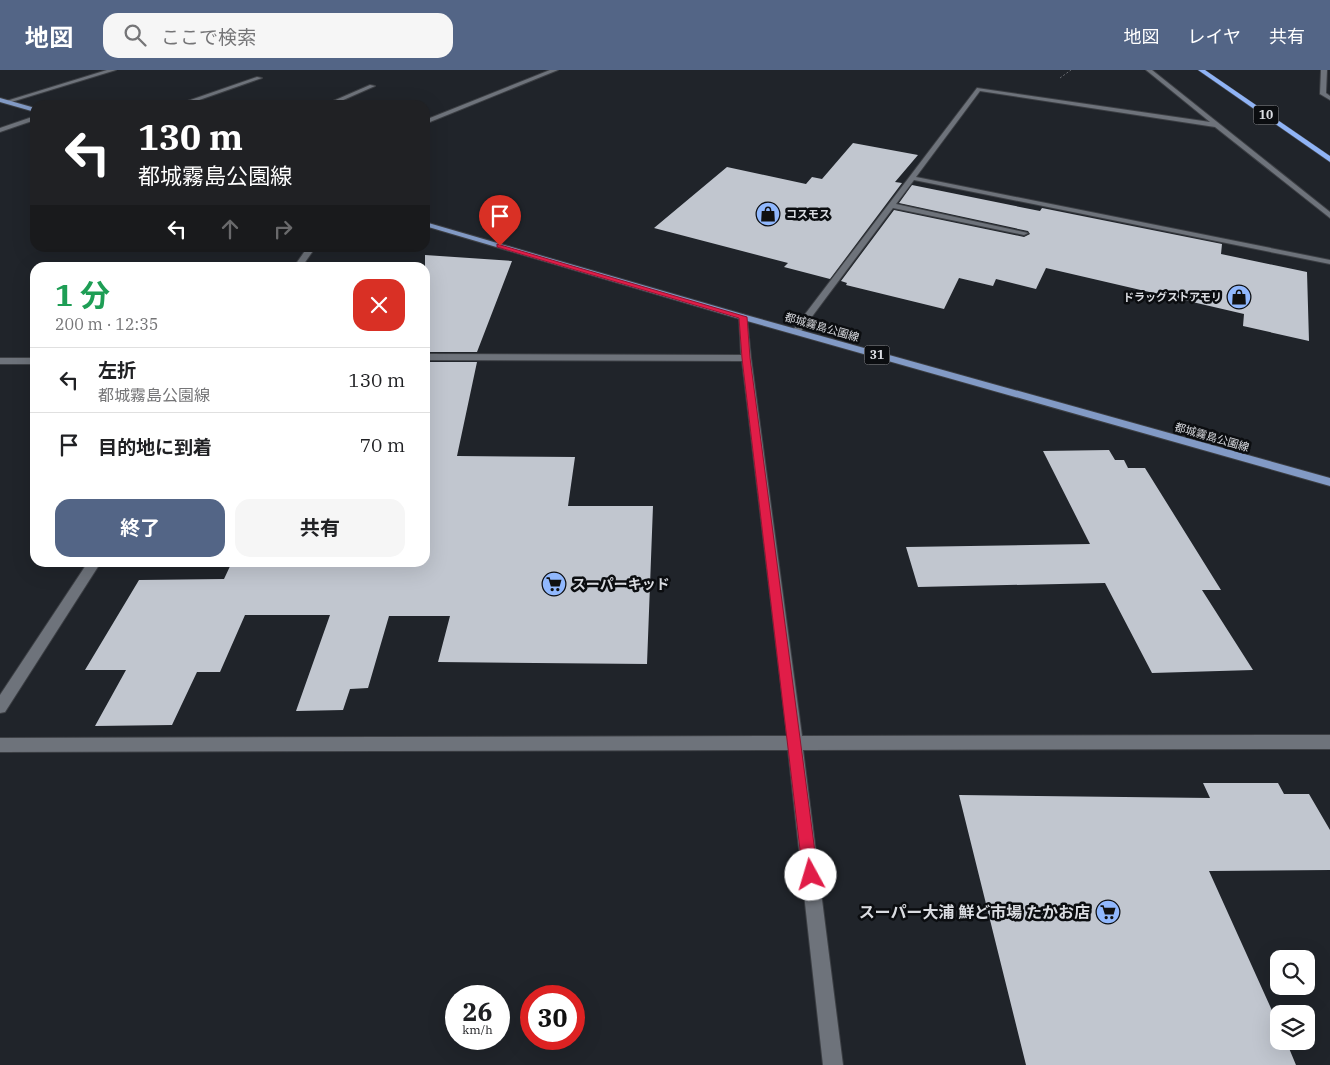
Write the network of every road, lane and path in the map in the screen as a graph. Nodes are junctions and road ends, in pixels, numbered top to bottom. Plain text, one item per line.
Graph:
1 (113, 70) edge
2 (556, 70) edge
3 (1149, 70) edge
4 (1201, 70) edge
5 (1324, 70) edge
6 (259, 78) dead end
7 (372, 86) dead end
8 (1330, 98) edge
9 (194, 100) edge
10 (339, 100) edge
11 (3, 101) edge
12 (30, 109) edge
13 (30, 120) edge
14 (430, 120) edge
15 (1217, 125) junction
16 (0, 130) edge
17 (1330, 160) edge
18 (912, 178) junction
19 (891, 205) junction
20 (1330, 216) edge
21 (430, 225) edge
22 (1024, 233) dead end
23 (1330, 262) edge
24 (743, 317) junction
25 (796, 332) junction
26 (430, 357) edge
27 (746, 358) junction
28 (30, 360) edge
29 (0, 361) edge
30 (1330, 482) edge
31 (92, 567) edge
32 (0, 707) edge
33 (1330, 742) edge
34 (795, 743) junction
35 (0, 744) edge
36 (833, 1065) edge

1 - 11 street
2 - 14 street
3 - 15 street
4 - 17 highway, 10
5 - 8 street
6 - 9 street
7 - 10 street
11 - 12 main road
13 - 16 street
15 - 18 street
15 - 20 street
18 - 19 street
18 - 23 street
19 - 22 street
19 - 25 street
21 - 24 main road, 都城霧島公園線 / 31
24 - 25 main road, 都城霧島公園線 / 31
24 - 27 street
25 - 30 main road, 都城霧島公園線 / 31
26 - 27 street
27 - 34 street
28 - 29 street
31 - 32 street
33 - 34 street
34 - 35 street
34 - 36 street

